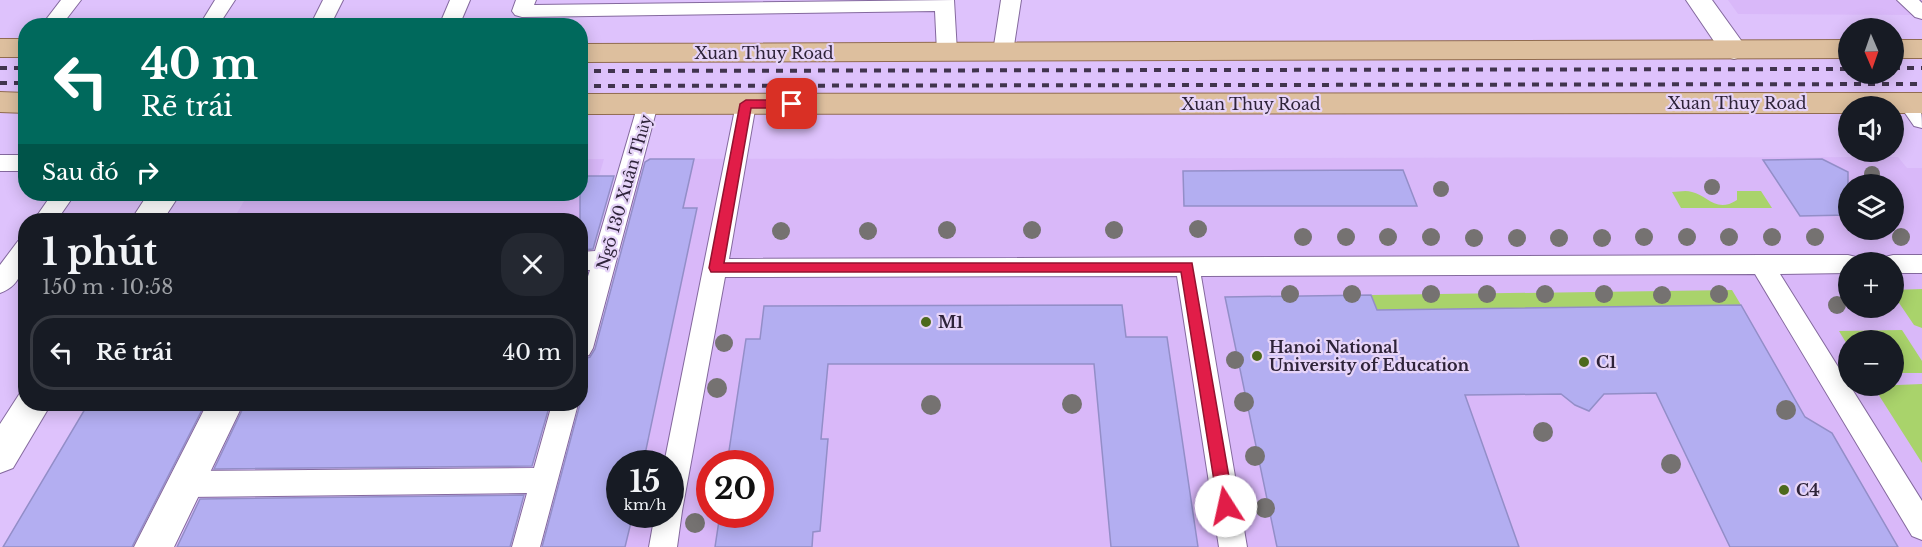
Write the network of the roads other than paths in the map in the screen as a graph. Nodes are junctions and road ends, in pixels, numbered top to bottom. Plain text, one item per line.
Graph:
1 (71, 0) edge
2 (333, 0) edge
3 (460, 0) edge
4 (1011, 0) edge
5 (1699, 0) edge
6 (1907, 0) edge
7 (222, 1) edge
8 (944, 2) edge
9 (521, 12) edge
10 (1922, 13) edge
11 (56, 18) edge
12 (212, 18) edge
13 (324, 18) edge
14 (452, 18) edge
15 (0, 48) edge
16 (18, 48) edge
17 (1838, 49) edge
18 (1904, 49) edge
19 (1922, 49) edge
20 (1734, 50) junction
21 (947, 52) junction
22 (1003, 52) junction
23 (588, 53) edge
24 (1361, 77) junction
25 (0, 102) edge
26 (18, 103) edge
27 (588, 104) edge
28 (648, 104) junction
29 (746, 104) junction
30 (1917, 109) edge
31 (0, 163) edge
32 (18, 164) edge
33 (18, 258) edge
34 (605, 260) junction
35 (588, 261) edge
36 (1762, 264) junction
37 (1838, 264) edge
38 (1904, 264) edge
39 (1922, 264) edge
40 (1187, 266) junction
41 (716, 268) junction
42 (0, 283) edge
43 (588, 320) edge
44 (29, 411) edge
45 (222, 411) edge
46 (563, 411) edge
47 (681, 450) edge
48 (0, 456) edge
49 (544, 480) junction
50 (186, 484) junction
51 (1921, 525) edge
52 (666, 528) edge
53 (154, 547) edge
54 (526, 547) edge
55 (663, 547) edge
56 (1233, 547) edge

1 - 11 lane
2 - 13 lane
3 - 14 lane
4 - 22 lane
5 - 20 street
6 - 10 lane
7 - 12 lane
8 - 9 lane
8 - 21 lane
15 - 16 main road
17 - 20 main road, Xuan Thuy Road
18 - 19 main road
20 - 24 main road, Xuan Thuy Road
21 - 22 main road, Xuan Thuy Road
21 - 23 main road, Xuan Thuy Road
22 - 24 main road, Xuan Thuy Road
24 - 29 main road, Xuan Thuy Road
24 - 30 main road, Xuan Thuy Road
25 - 26 main road
27 - 28 main road, Xuan Thuy Road
28 - 29 main road, Xuan Thuy Road
28 - 34 lane, Ngõ 130 Xuân Thủy
29 - 41 lane
31 - 32 lane
33 - 42 lane
34 - 35 lane
34 - 43 lane, Ngõ 130 Xuân Thủy
36 - 37 lane
36 - 40 lane
36 - 51 lane
38 - 39 lane
40 - 41 lane
40 - 56 lane
41 - 47 lane
44 - 48 street
45 - 50 street
46 - 49 lane
49 - 50 lane
49 - 54 lane
50 - 53 street
52 - 55 lane

